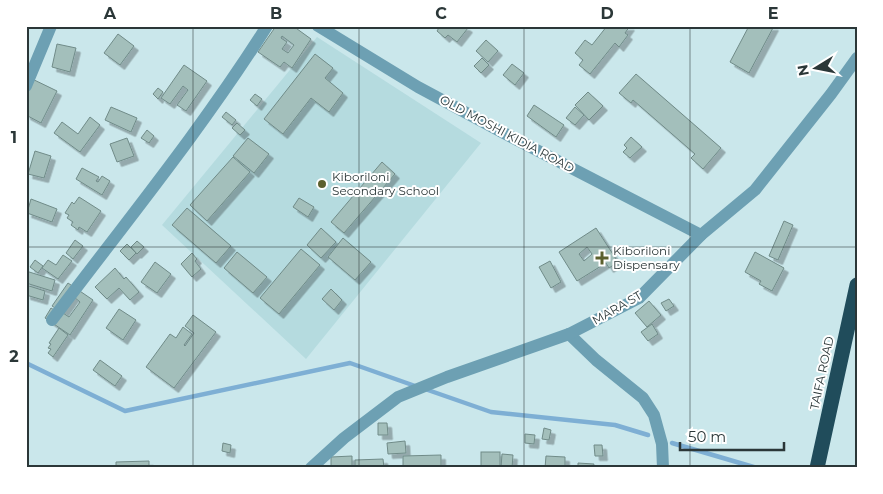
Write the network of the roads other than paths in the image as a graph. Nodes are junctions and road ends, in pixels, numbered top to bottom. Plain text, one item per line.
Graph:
1 (51, 26) edge
2 (267, 26) edge
3 (318, 26) edge
4 (857, 58) edge
5 (26, 86) edge
6 (701, 235) junction
7 (857, 284) edge
8 (52, 320) dead end
9 (569, 334) junction
10 (311, 468) edge
11 (663, 468) edge
12 (817, 468) edge

1 - 5 street
2 - 8 street
3 - 6 street, OLD MOSHI KIDIA ROAD
4 - 6 street, MARA ST
6 - 9 street, MARA ST
7 - 12 highway, TAIFA ROAD
9 - 10 street, MARA ST
9 - 11 street

